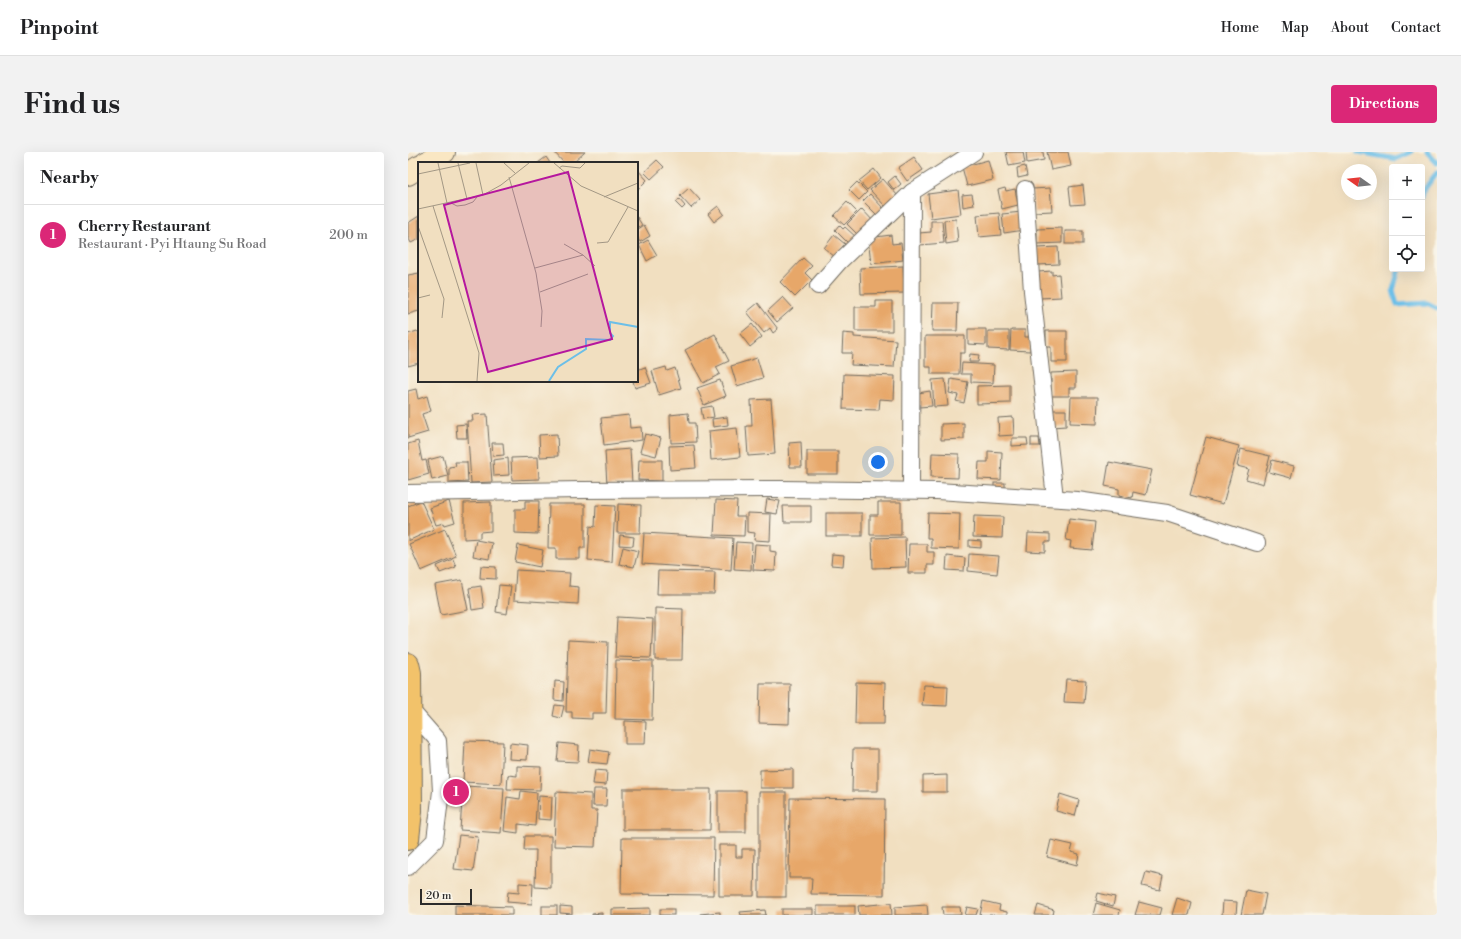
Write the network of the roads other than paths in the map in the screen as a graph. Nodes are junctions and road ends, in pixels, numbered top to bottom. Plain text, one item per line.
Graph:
1 (444, 152) edge
2 (974, 152) edge
3 (428, 162) edge
4 (418, 168) edge
5 (408, 174) edge
6 (1025, 189) dead end
7 (912, 192) junction
8 (818, 286) dead end
9 (911, 490) junction
10 (408, 493) edge
11 (1055, 498) junction
12 (1257, 543) dead end
13 (409, 670) edge
14 (410, 709) junction
15 (409, 772) edge
16 (408, 839) edge
17 (408, 867) edge

1 - 3 main road
2 - 7 street
4 - 5 main road
6 - 11 street
7 - 8 street
7 - 9 street
9 - 10 street
9 - 11 street
11 - 12 street
13 - 14 highway
14 - 15 highway
14 - 17 street
15 - 16 highway

